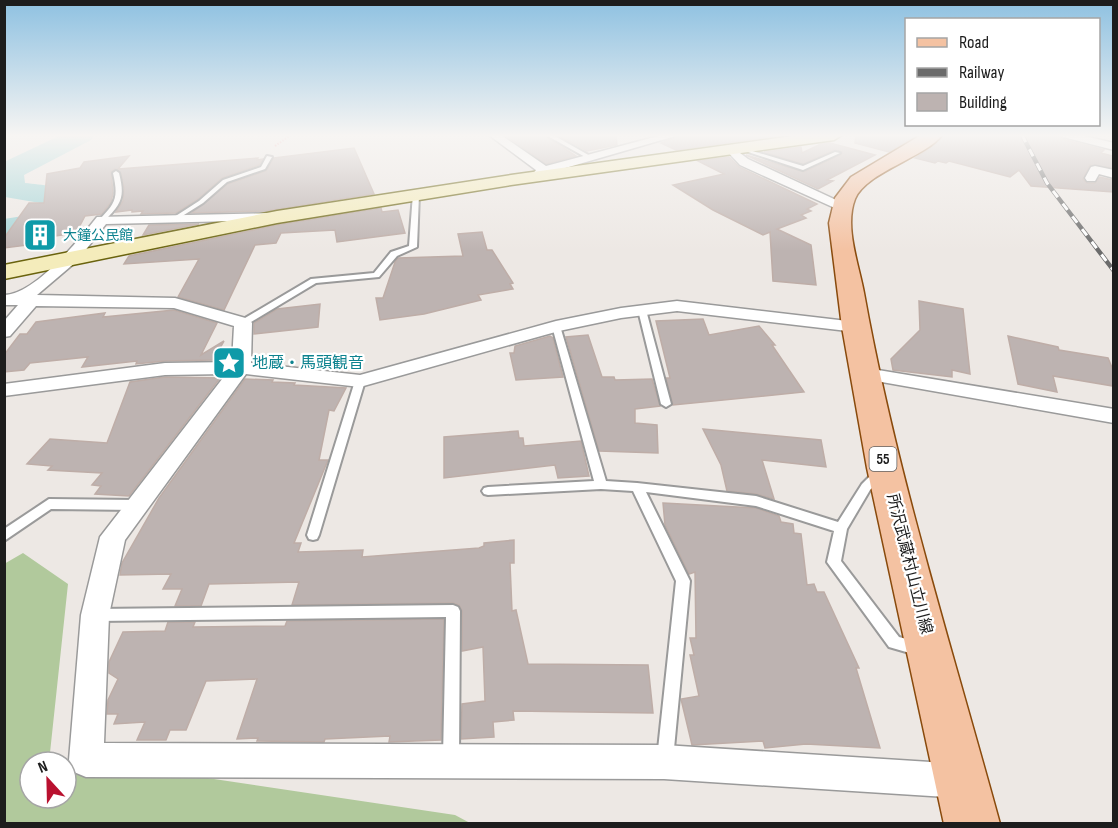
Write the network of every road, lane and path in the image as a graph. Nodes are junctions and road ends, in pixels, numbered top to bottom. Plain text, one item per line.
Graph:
1 (116, 173) dead end
2 (247, 174) edge
3 (537, 174) edge
4 (770, 174) edge
5 (870, 174) edge
6 (1093, 174) edge
7 (1091, 178) dead end
8 (416, 194) junction
9 (842, 206) junction
10 (277, 217) junction
11 (174, 219) junction
12 (102, 220) junction
13 (72, 258) junction
14 (4, 272) edge
15 (27, 299) junction
16 (4, 300) edge
17 (642, 310) junction
18 (243, 322) junction
19 (556, 326) junction
20 (856, 327) junction
21 (4, 332) edge
22 (241, 368) junction
23 (866, 374) junction
24 (360, 381) junction
25 (4, 390) edge
26 (666, 404) dead end
27 (1113, 416) edge
28 (885, 468) junction
29 (601, 485) junction
30 (637, 487) junction
31 (488, 491) dead end
32 (136, 505) junction
33 (841, 528) junction
34 (313, 535) dead end
35 (4, 536) edge
36 (95, 615) junction
37 (930, 651) junction
38 (664, 762) junction
39 (451, 763) junction
40 (963, 781) junction
41 (972, 824) edge

1 - 12 lane
2 - 11 lane
3 - 8 street
4 - 9 street
5 - 9 main road
6 - 7 street
8 - 10 street
8 - 18 lane
9 - 20 main road, 所沢武蔵村山立川線 / 55
10 - 11 street
10 - 13 street
11 - 12 street
12 - 13 street
13 - 14 street
13 - 15 street
15 - 16 street
15 - 18 street
15 - 21 street
17 - 19 street
17 - 20 street
17 - 26 lane
18 - 22 street
19 - 24 street
19 - 29 lane
20 - 23 main road, 所沢武蔵村山立川線 / 55
22 - 24 street
22 - 25 street
22 - 32 street
23 - 27 street
23 - 28 main road, 所沢武蔵村山立川線 / 55
24 - 34 lane
28 - 33 lane
28 - 37 main road, 所沢武蔵村山立川線 / 55
29 - 30 lane
29 - 31 lane
30 - 33 lane
30 - 38 lane
32 - 35 lane
32 - 36 street
33 - 37 lane
36 - 39 lane
36 - 39 street
37 - 40 main road, 所沢武蔵村山立川線 / 55
38 - 39 street
38 - 40 street
40 - 41 main road, 所沢武蔵村山立川線 / 55

